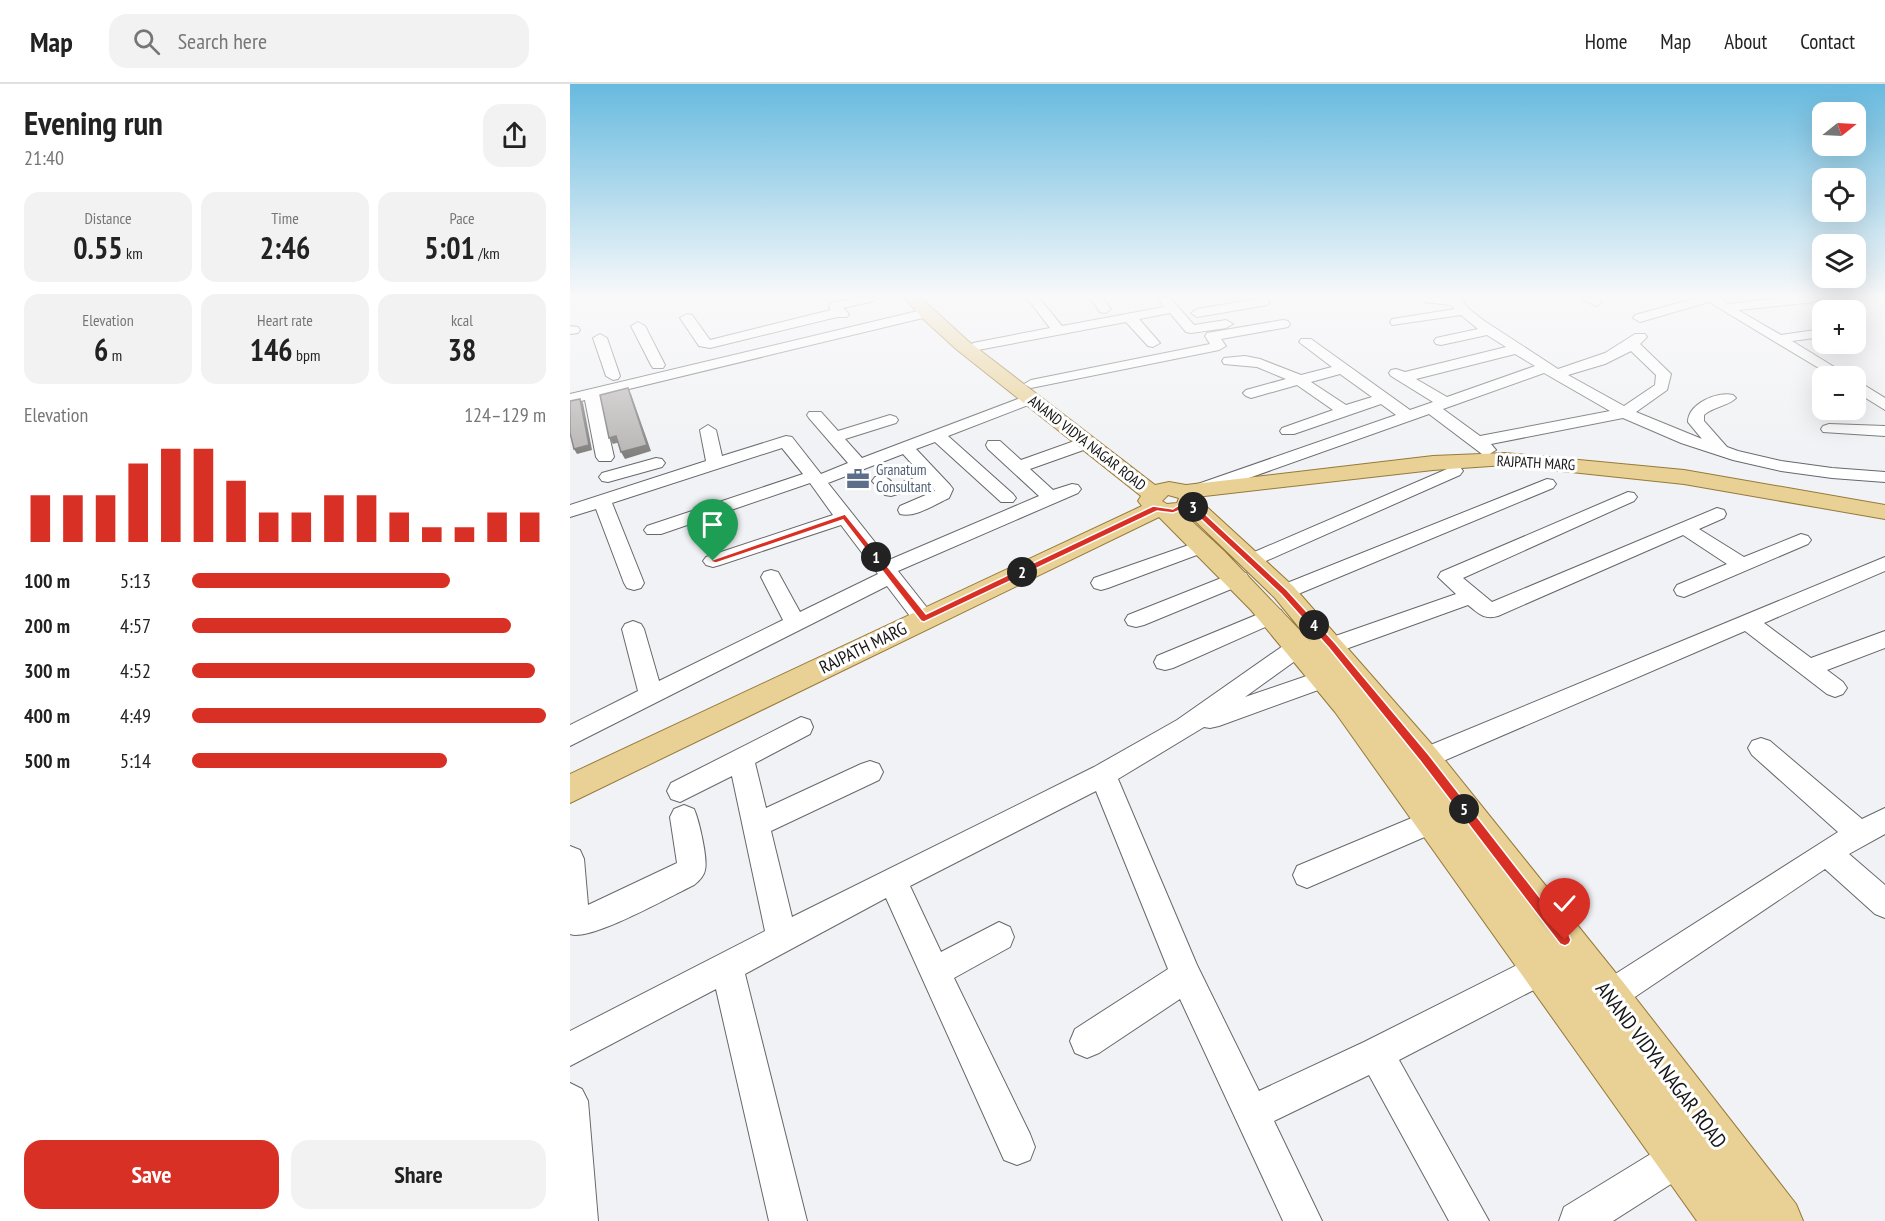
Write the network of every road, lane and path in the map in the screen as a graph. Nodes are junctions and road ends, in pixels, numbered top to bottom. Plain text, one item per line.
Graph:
1 (604, 351) edge
2 (651, 351) edge
3 (717, 351) edge
4 (741, 351) edge
5 (972, 351) edge
6 (984, 351) edge
7 (1198, 351) edge
8 (1318, 351) edge
9 (1507, 351) edge
10 (1520, 351) edge
11 (1619, 351) edge
12 (1645, 351) edge
13 (1800, 351) edge
14 (1229, 361) dead end
15 (658, 365) junction
16 (1825, 366) edge
17 (1342, 369) junction
18 (1549, 370) junction
19 (613, 376) junction
20 (1301, 380) junction
21 (570, 387) edge
22 (1031, 391) junction
23 (1866, 392) edge
24 (1251, 393) dead end
25 (592, 394) junction
26 (1383, 398) junction
27 (1728, 398) dead end
28 (570, 399) edge
29 (1885, 405) edge
30 (1439, 406) junction
31 (1344, 411) junction
32 (1623, 413) junction
33 (815, 415) dead end
34 (1408, 416) junction
35 (890, 420) dead end
36 (1829, 429) dead end
37 (708, 430) dead end
38 (1288, 431) dead end
39 (1885, 431) edge
40 (937, 435) junction
41 (835, 437) junction
42 (1477, 442) junction
43 (1086, 443) junction
44 (994, 445) dead end
45 (905, 447) junction
46 (1722, 452) junction
47 (605, 457) dead end
48 (1501, 459) junction
49 (715, 463) junction
50 (859, 465) junction
51 (1018, 467) junction
52 (1454, 471) junction
53 (608, 477) dead end
54 (933, 477) junction
55 (1885, 477) edge
56 (816, 478) junction
57 (662, 480) junction
58 (881, 481) dead end
59 (1547, 484) dead end
60 (1072, 489) dead end
61 (1628, 496) dead end
62 (1050, 497) junction
63 (1007, 498) dead end
64 (1172, 498) junction
65 (602, 500) junction
66 (907, 510) dead end
67 (570, 511) edge
68 (1885, 512) edge
69 (1717, 514) dead end
70 (845, 517) junction
71 (1885, 520) edge
72 (1685, 528) junction
73 (654, 530) dead end
74 (1801, 540) dead end
75 (1206, 545) junction
76 (713, 561) dead end
77 (1885, 563) edge
78 (1743, 565) junction
79 (1246, 569) junction
80 (888, 573) junction
81 (771, 577) dead end
82 (634, 583) dead end
83 (1101, 583) dead end
84 (1684, 590) dead end
85 (1471, 596) junction
86 (1279, 604) junction
87 (919, 612) junction
88 (1136, 620) dead end
89 (1748, 621) junction
90 (796, 624) junction
91 (633, 629) dead end
92 (1885, 639) edge
93 (1298, 647) junction
94 (1165, 662) dead end
95 (1328, 663) junction
96 (1809, 668) junction
97 (1834, 688) dead end
98 (651, 696) junction
99 (1186, 727) junction
100 (801, 728) dead end
101 (570, 736) edge
102 (1761, 748) dead end
103 (1425, 758) junction
104 (741, 759) junction
105 (570, 769) edge
106 (870, 772) dead end
107 (1103, 775) junction
108 (570, 789) edge
109 (1885, 820) edge
110 (1433, 821) junction
111 (755, 826) junction
112 (1858, 833) junction
113 (1827, 852) junction
114 (570, 859) edge
115 (1307, 875) dead end
116 (892, 880) junction
117 (1885, 904) edge
118 (572, 917) edge
119 (999, 937) dead end
120 (782, 939) junction
121 (727, 966) junction
122 (1540, 970) junction
123 (935, 972) junction
124 (1186, 976) junction
125 (1609, 996) junction
126 (1087, 1041) dead end
127 (570, 1049) edge
128 (1376, 1054) junction
129 (570, 1101) edge
130 (1252, 1113) junction
131 (1017, 1147) dead end
132 (1680, 1157) junction
133 (576, 1212) edge
134 (788, 1221) edge
135 (1303, 1221) edge
136 (1470, 1221) edge
137 (1578, 1221) edge
138 (1726, 1221) edge
139 (1779, 1221) edge

1 - 19 street
2 - 15 street
3 - 15 street
4 - 25 street
5 - 22 main road, ANAND VIDYA NAGAR ROAD
6 - 22 main road, ANAND VIDYA NAGAR ROAD
7 - 22 street
8 - 17 street
9 - 30 street
10 - 18 street
11 - 18 street
12 - 32 street
13 - 16 street
14 - 20 street
15 - 19 street
17 - 20 street
17 - 26 street
18 - 30 street
18 - 32 street
19 - 21 street
20 - 24 street
20 - 31 street
22 - 40 street
22 - 43 main road, ANAND VIDYA NAGAR ROAD
22 - 64 main road, ANAND VIDYA NAGAR ROAD
23 - 29 street
25 - 28 street
25 - 47 street
26 - 31 street
26 - 34 street
27 - 46 street
30 - 34 street
30 - 42 street
31 - 38 street
32 - 42 street
32 - 46 street
33 - 41 street
34 - 64 street
35 - 41 street
36 - 39 street
37 - 49 street
40 - 45 street
40 - 63 street
41 - 50 street
42 - 48 street
43 - 51 street
43 - 64 main road, ANAND VIDYA NAGAR ROAD
44 - 51 street
45 - 50 street
45 - 54 street
46 - 55 street
48 - 64 main road, RAJPATH MARG
48 - 68 main road, RAJPATH MARG
49 - 56 street
49 - 57 street
50 - 56 street
51 - 62 street
52 - 64 main road, RAJPATH MARG
52 - 71 main road, RAJPATH MARG
52 - 79 street
53 - 57 street
54 - 58 street
54 - 66 street
56 - 70 street
56 - 73 street
57 - 65 street
59 - 86 street
60 - 62 street
61 - 85 street
62 - 80 street
64 - 75 main road, ANAND VIDYA NAGAR ROAD
64 - 79 main road, ANAND VIDYA NAGAR ROAD
64 - 87 main road, RAJPATH MARG
65 - 67 street
65 - 82 street
69 - 72 street
70 - 76 street
70 - 80 street
72 - 78 street
72 - 85 street
74 - 78 street
75 - 79 main road, ANAND VIDYA NAGAR ROAD
75 - 83 street
77 - 89 street
78 - 84 street
79 - 86 main road, ANAND VIDYA NAGAR ROAD
79 - 88 street
80 - 87 street
80 - 90 street
81 - 90 street
85 - 95 street
86 - 93 main road, ANAND VIDYA NAGAR ROAD
86 - 94 street
86 - 95 main road, ANAND VIDYA NAGAR ROAD
87 - 105 main road, RAJPATH MARG
87 - 108 main road, RAJPATH MARG
89 - 96 street
89 - 103 street
90 - 98 street
91 - 98 street
92 - 96 street
93 - 95 main road, ANAND VIDYA NAGAR ROAD
93 - 99 street
95 - 99 street
95 - 103 main road, ANAND VIDYA NAGAR ROAD
95 - 110 main road, ANAND VIDYA NAGAR ROAD
96 - 97 street
98 - 101 street
99 - 107 street
100 - 104 street
102 - 112 street
103 - 125 main road, ANAND VIDYA NAGAR ROAD
104 - 111 street
104 - 118 street
106 - 111 street
107 - 116 street
107 - 124 street
109 - 112 street
110 - 115 street
110 - 122 main road, ANAND VIDYA NAGAR ROAD
111 - 120 street
112 - 113 street
113 - 117 street
113 - 125 street
114 - 118 street
116 - 120 street
116 - 123 street
119 - 123 street
120 - 121 street
121 - 127 street
121 - 134 street
122 - 128 street
122 - 132 main road, ANAND VIDYA NAGAR ROAD
123 - 131 street
124 - 126 street
124 - 130 street
125 - 139 main road, ANAND VIDYA NAGAR ROAD
128 - 130 street
128 - 136 street
129 - 133 street
130 - 135 street
132 - 137 street
132 - 138 main road, ANAND VIDYA NAGAR ROAD

